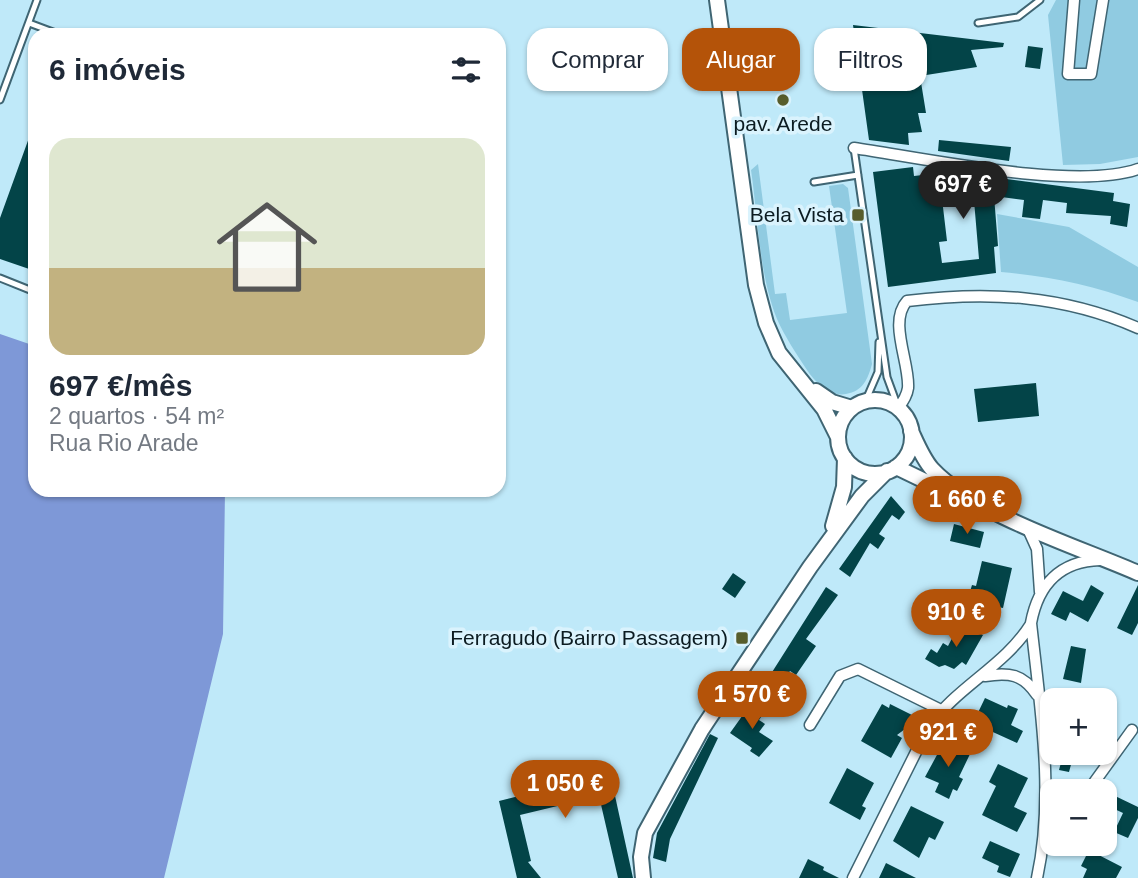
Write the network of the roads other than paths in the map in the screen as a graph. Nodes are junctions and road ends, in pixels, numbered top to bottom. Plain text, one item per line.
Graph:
1 (37, 0) edge
2 (717, 0) edge
3 (1040, 0) edge
4 (1074, 0) edge
5 (1103, 0) edge
6 (29, 23) junction
7 (978, 23) dead end
8 (42, 28) edge
9 (0, 100) edge
10 (854, 148) joint
11 (1138, 169) edge
12 (858, 174) junction
13 (814, 182) dead end
14 (0, 278) edge
15 (28, 289) edge
16 (1138, 328) edge
17 (879, 329) junction
18 (799, 376) junction
19 (858, 405) junction
20 (898, 408) junction
21 (911, 431) junction
22 (838, 437) junction
23 (845, 458) junction
24 (891, 469) junction
25 (991, 509) junction
26 (1026, 526) junction
27 (1108, 560) junction
28 (810, 567) junction
29 (1138, 573) edge
30 (1040, 592) junction
31 (1031, 623) junction
32 (985, 676) junction
33 (1039, 699) junction
34 (941, 709) junction
35 (810, 725) dead end
36 (1132, 730) dead end
37 (1044, 779) edge
38 (1096, 779) edge
39 (1042, 856) edge
40 (643, 878) edge
41 (853, 878) edge
42 (1037, 878) edge

1 - 6 lane
2 - 18 street
3 - 7 lane
4 - 5 street
6 - 8 lane
6 - 9 lane
10 - 11 street
10 - 12 lane
12 - 13 lane
12 - 17 lane
14 - 15 lane
16 - 20 street
17 - 19 lane
17 - 20 lane
18 - 19 street
18 - 22 street
19 - 20 street
19 - 22 street
20 - 21 street
21 - 24 street
21 - 25 street
22 - 23 street
23 - 24 street
23 - 28 street
24 - 25 street
24 - 28 street
25 - 26 street
26 - 27 street
26 - 30 street
27 - 29 street
27 - 30 street
28 - 40 street
30 - 31 street
31 - 32 street
31 - 33 street
32 - 33 street
32 - 34 street
33 - 37 street
34 - 35 street
34 - 41 street
36 - 38 street
39 - 42 street

